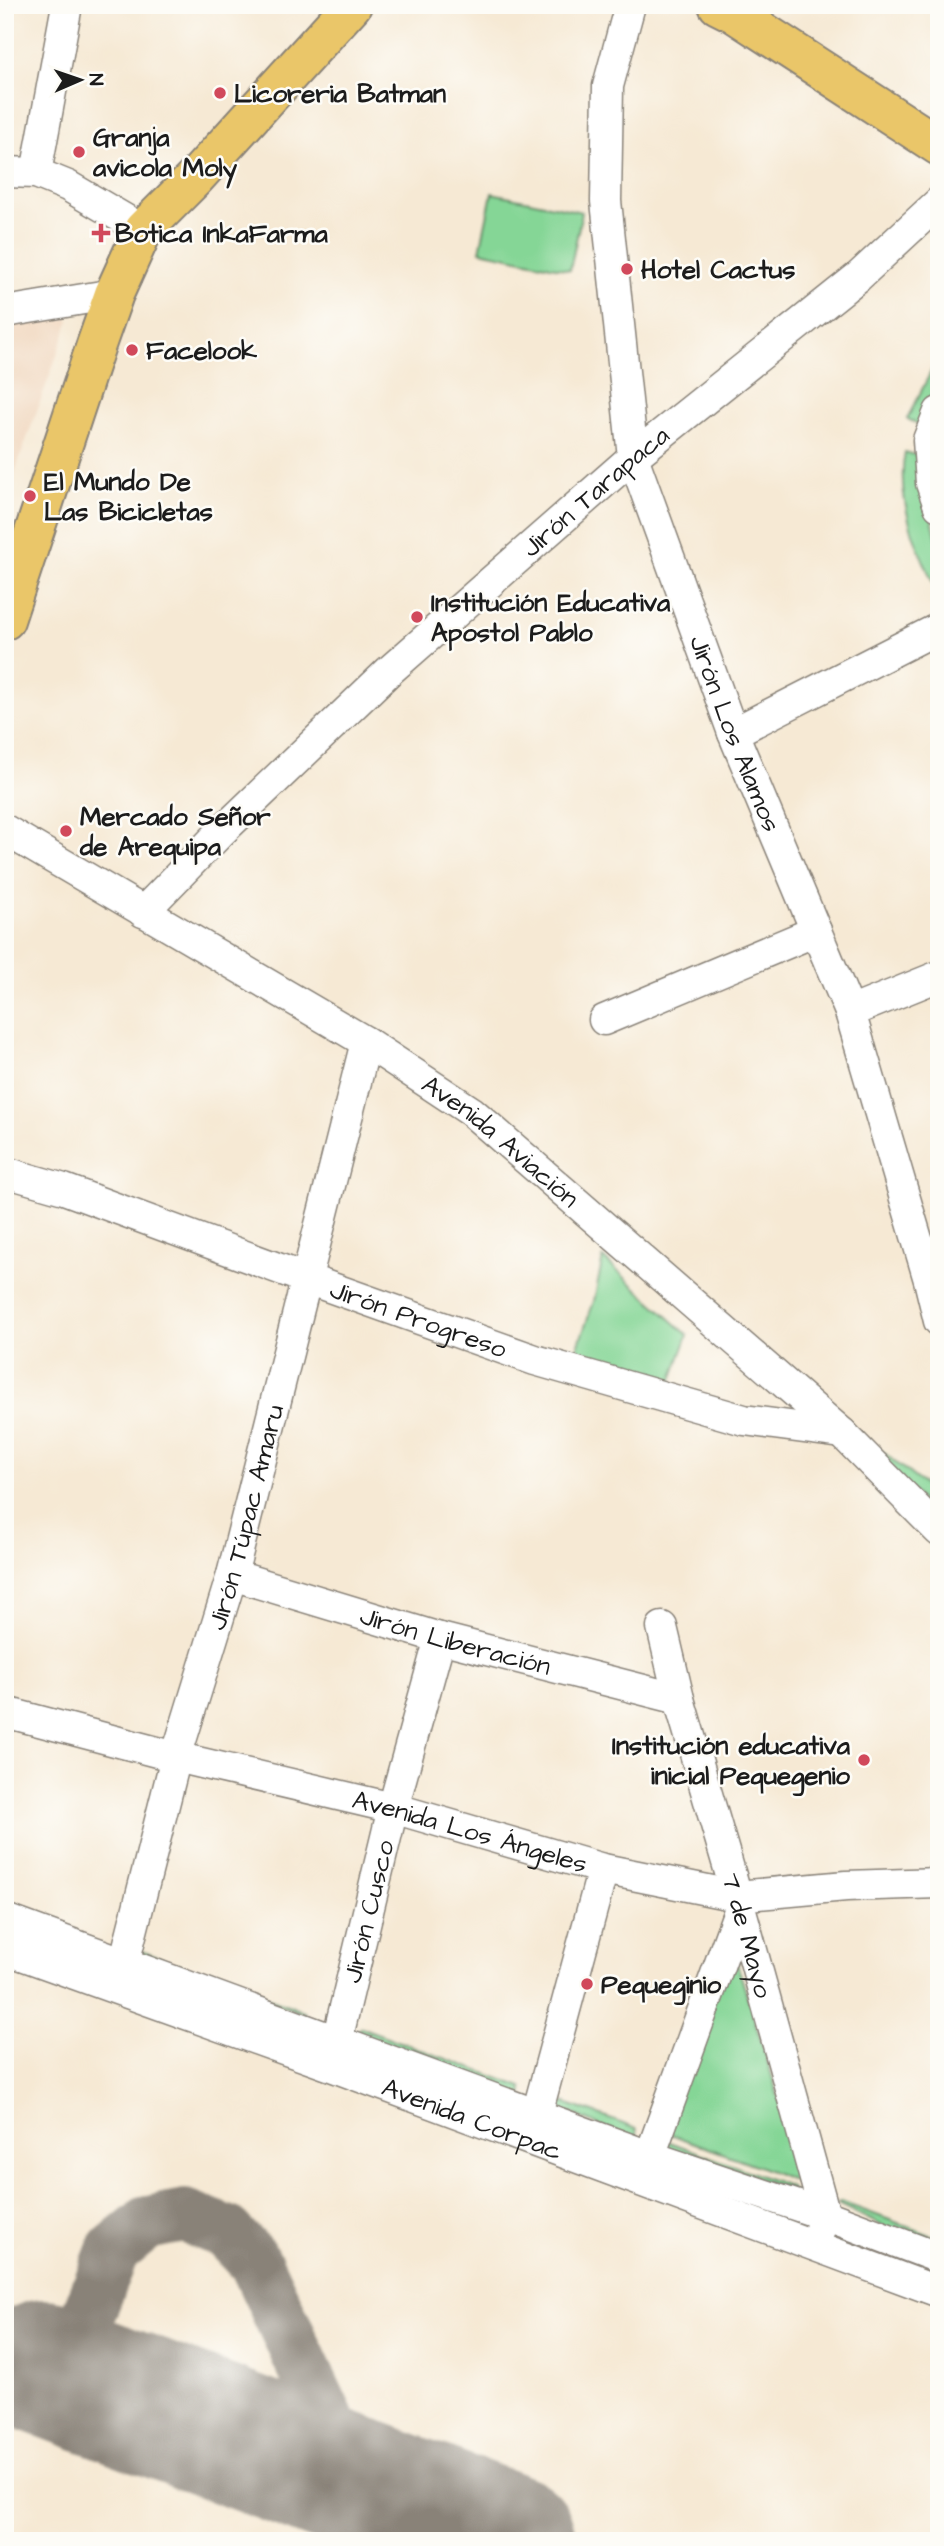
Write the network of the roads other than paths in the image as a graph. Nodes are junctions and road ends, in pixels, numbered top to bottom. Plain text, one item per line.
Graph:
1 (352, 5) edge
2 (630, 5) edge
3 (718, 5) edge
4 (62, 7) edge
5 (939, 146) edge
6 (5, 172) edge
7 (36, 173) junction
8 (939, 202) edge
9 (143, 230) junction
10 (114, 294) junction
11 (5, 312) edge
12 (939, 412) edge
13 (633, 457) junction
14 (939, 506) edge
15 (5, 620) edge
16 (939, 628) edge
17 (733, 733) junction
18 (5, 830) edge
19 (143, 912) junction
20 (816, 930) junction
21 (939, 976) edge
22 (850, 1012) junction
23 (604, 1020) dead end
24 (366, 1042) junction
25 (5, 1172) edge
26 (307, 1279) junction
27 (939, 1321) edge
28 (842, 1433) junction
29 (939, 1531) edge
30 (232, 1575) junction
31 (662, 1627) dead end
32 (440, 1638) junction
33 (679, 1699) junction
34 (5, 1712) edge
35 (176, 1757) junction
36 (393, 1808) junction
37 (603, 1869) junction
38 (939, 1883) edge
39 (738, 1902) junction
40 (5, 1919) edge
41 (5, 1950) edge
42 (120, 1977) junction
43 (335, 2054) junction
44 (533, 2128) junction
45 (645, 2169) junction
46 (825, 2215) junction
47 (814, 2245) junction
48 (939, 2258) edge
49 (939, 2292) edge

1 - 9 highway
2 - 13 street, Jirón Los Alamos
3 - 5 highway
4 - 7 street
6 - 7 street
7 - 9 street
8 - 13 street, Jirón Tarapaca
9 - 10 highway
10 - 11 street
10 - 15 highway
12 - 14 street
13 - 17 street, Jirón Los Alamos
13 - 19 street, Jirón Tarapaca
16 - 17 street
17 - 20 street, Jirón Los Alamos
18 - 19 street, Avenida Aviación
19 - 24 street, Avenida Aviación
20 - 22 street, Jirón Los Alamos
20 - 23 street
21 - 22 street
22 - 27 street, Jirón Los Alamos
24 - 26 street, Jirón Túpac Amaru
24 - 28 street, Avenida Aviación
25 - 26 street, Jirón Progreso
26 - 28 street, Jirón Progreso
26 - 30 street, Jirón Túpac Amaru
28 - 29 street, Avenida Aviación
30 - 32 street, Jirón Liberación
30 - 35 street, Jirón Túpac Amaru
31 - 33 street, 7 de Mayo
32 - 33 street, Jirón Liberación
32 - 36 street, Jirón Cusco
33 - 39 street, 7 de Mayo
34 - 35 street, Avenida Los Ángeles
35 - 36 street, Avenida Los Ángeles
35 - 42 street, Jirón Túpac Amaru
36 - 37 street, Avenida Los Ángeles
36 - 43 street, Jirón Cusco
37 - 39 street, Avenida Los Ángeles
37 - 44 street
38 - 39 street, Avenida Los Ángeles
39 - 45 street
39 - 46 street, 7 de Mayo
40 - 42 street, Avenida Corpac
41 - 42 street, Avenida Corpac
42 - 43 street, Avenida Corpac
43 - 44 street, Avenida Corpac
44 - 45 street, Avenida Corpac
45 - 46 street, Avenida Corpac
45 - 47 street, Avenida Corpac
46 - 47 street
46 - 48 street, Avenida Corpac
47 - 49 street, Avenida Corpac

